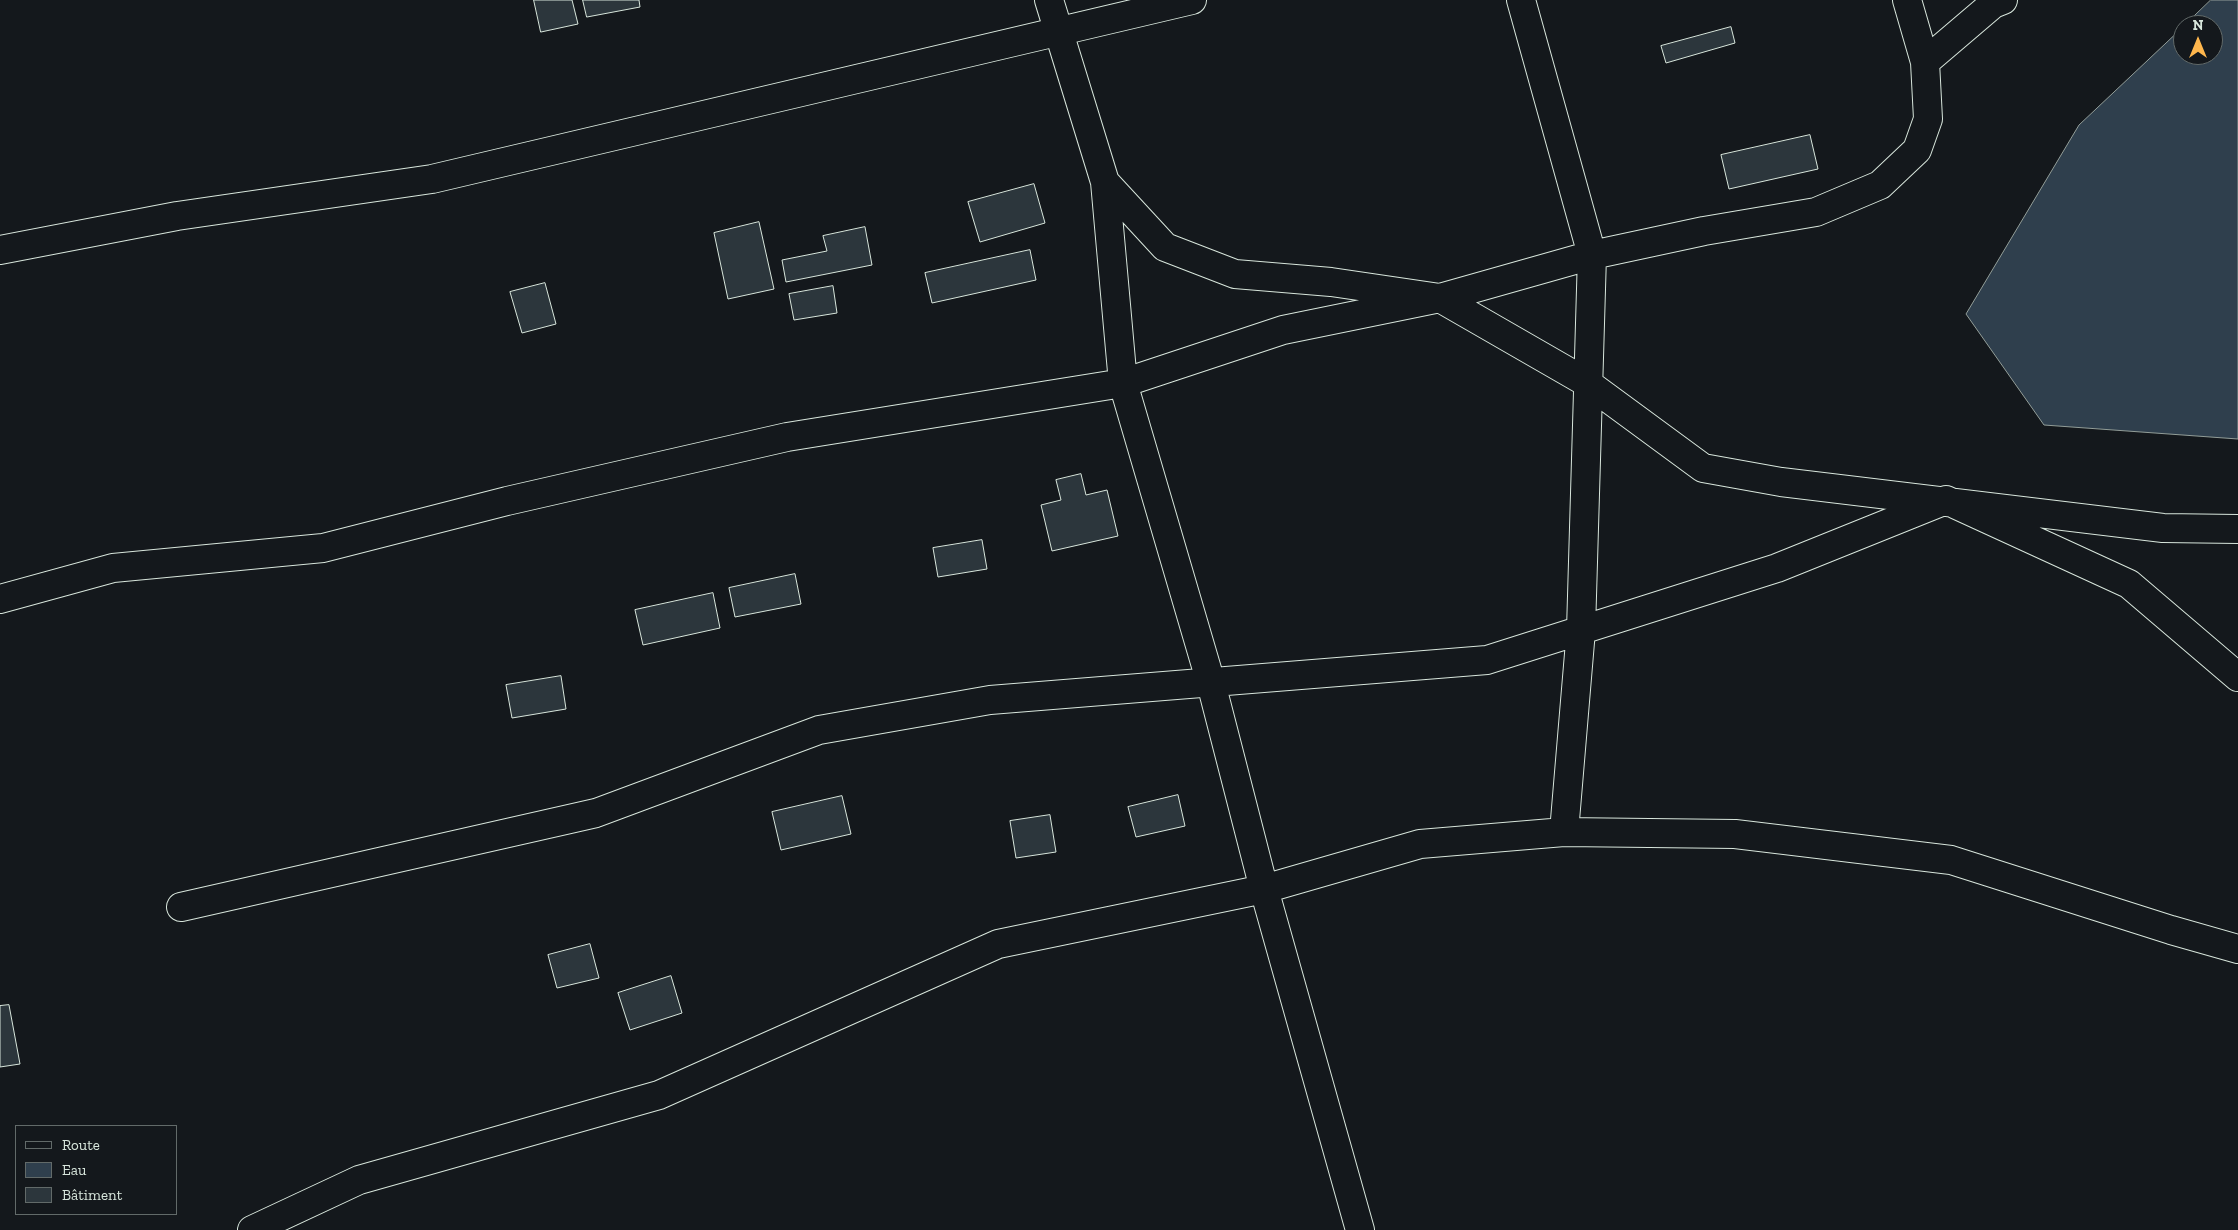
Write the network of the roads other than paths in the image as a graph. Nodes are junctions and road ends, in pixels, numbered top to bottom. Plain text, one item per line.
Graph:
1 (1049, 0) edge
2 (1192, 0) edge
3 (1521, 0) edge
4 (1907, 0) edge
5 (2003, 0) edge
6 (1060, 31) junction
7 (1925, 62) junction
8 (1105, 182) junction
9 (0, 250) edge
10 (1592, 255) junction
11 (1440, 298) junction
12 (1586, 382) junction
13 (1123, 384) junction
14 (1946, 500) junction
15 (2238, 529) edge
16 (0, 599) edge
17 (1581, 630) junction
18 (2238, 677) edge
19 (1211, 683) junction
20 (1564, 832) junction
21 (1264, 889) junction
22 (181, 907) dead end
23 (2238, 949) edge
24 (252, 1230) edge
25 (1360, 1230) edge

1 - 6 street
2 - 6 street
3 - 10 street
4 - 7 street
5 - 7 street
6 - 8 street
6 - 9 street
7 - 10 street
8 - 11 street
8 - 13 street
10 - 11 street
10 - 12 street
11 - 12 street
11 - 13 street
12 - 14 street
12 - 17 street
13 - 16 street
13 - 19 street
14 - 15 street
14 - 17 street
14 - 18 street
17 - 19 street
17 - 20 street
19 - 21 street
19 - 22 street
20 - 21 street
20 - 23 street
21 - 24 street
21 - 25 street

